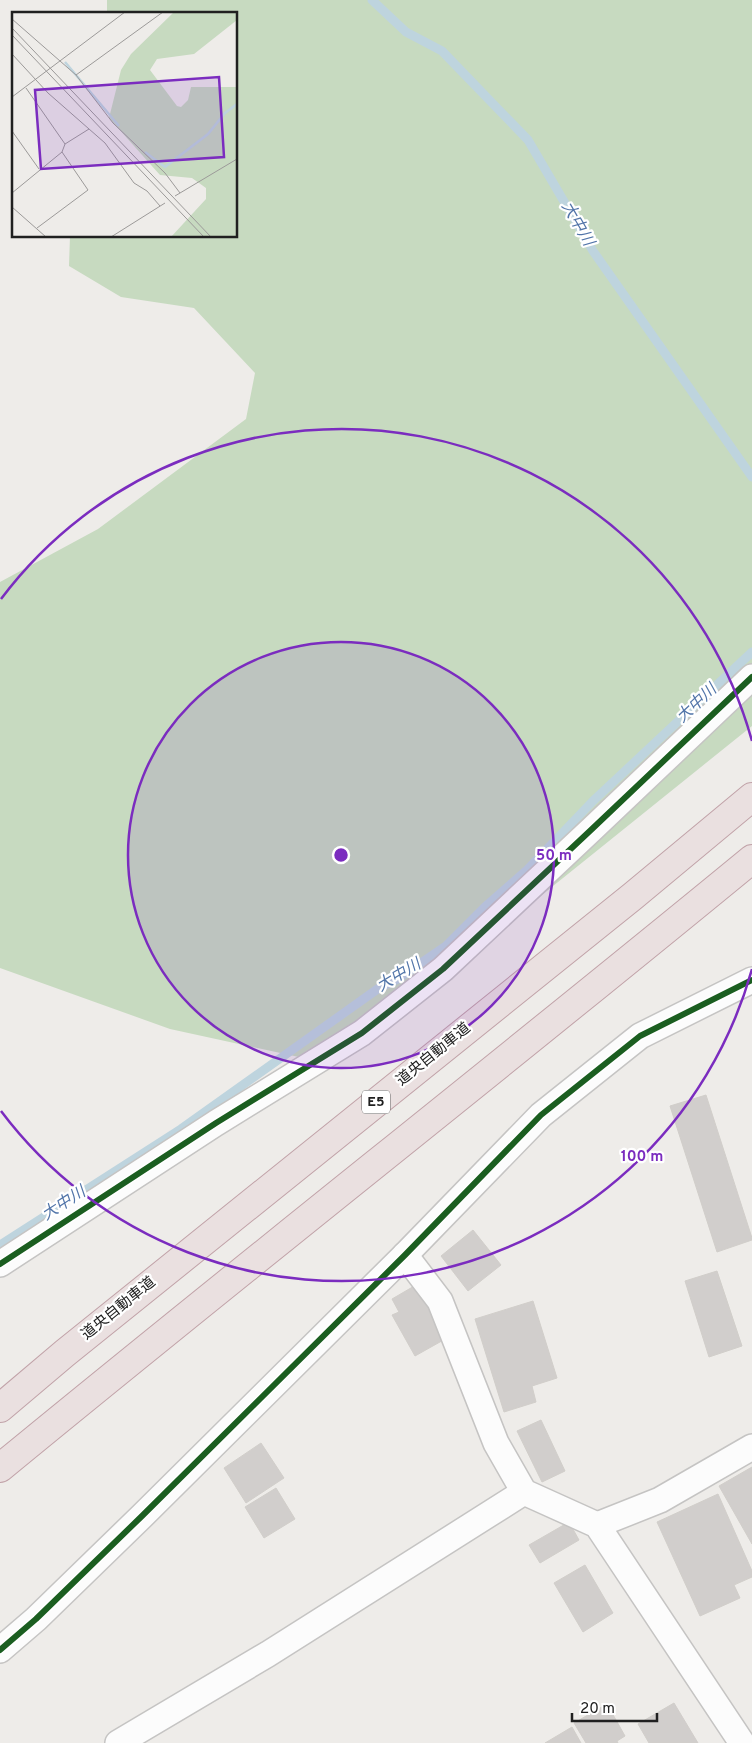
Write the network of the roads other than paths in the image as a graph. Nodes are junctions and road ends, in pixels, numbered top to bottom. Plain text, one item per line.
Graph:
1 (752, 677) edge
2 (752, 798) edge
3 (752, 859) edge
4 (752, 980) edge
5 (406, 1255) junction
6 (0, 1264) edge
7 (0, 1408) edge
8 (752, 1447) edge
9 (0, 1468) edge
10 (524, 1492) junction
11 (597, 1525) junction
12 (0, 1650) edge
13 (118, 1743) edge
14 (742, 1743) edge

1 - 6 street
2 - 7 highway, 道央自動車道 / E5
3 - 9 highway
4 - 5 street
5 - 10 street
5 - 12 street
8 - 11 street
10 - 11 street
10 - 13 street
11 - 14 street

